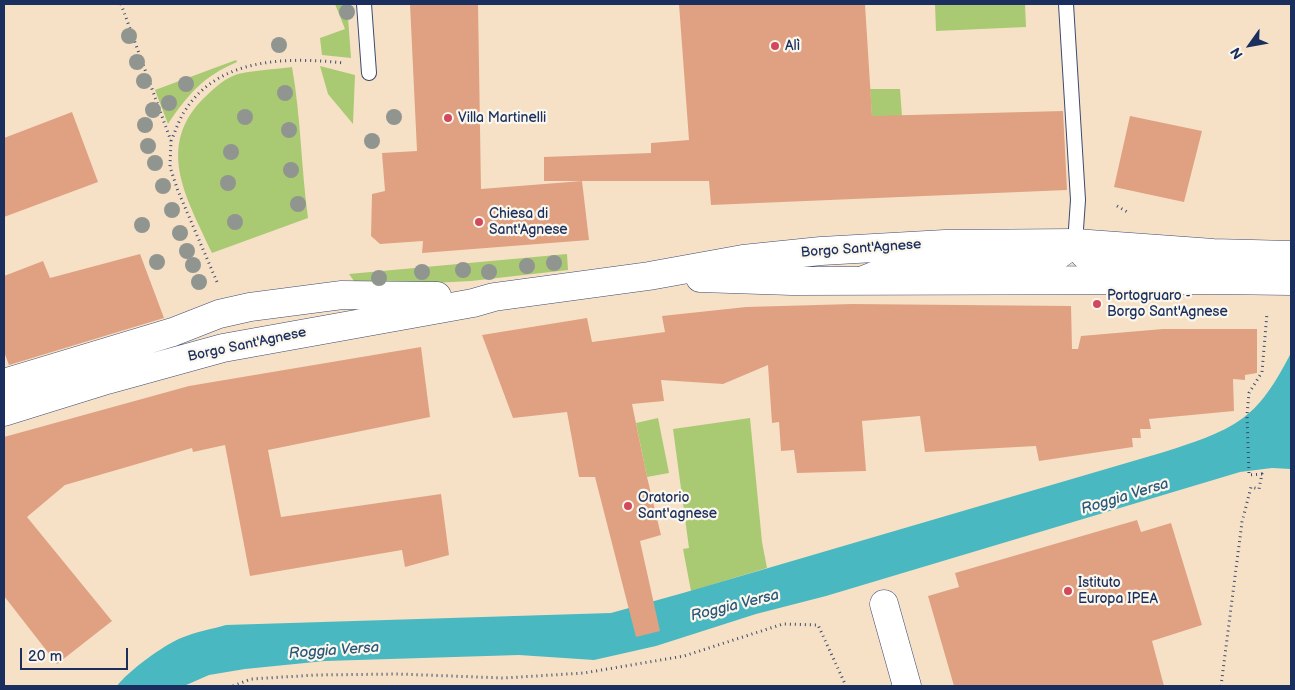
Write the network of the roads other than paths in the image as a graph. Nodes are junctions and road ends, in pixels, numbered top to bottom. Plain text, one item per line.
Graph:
1 (364, 4) edge
2 (1066, 4) edge
3 (369, 69) road end
4 (1074, 243) junction
5 (1276, 271) edge
6 (649, 276) junction
7 (1212, 280) junction
8 (862, 281) junction
9 (494, 297) junction
10 (4, 383) edge
11 (4, 412) edge
12 (884, 604) dead end
13 (908, 686) edge

1 - 3 lane
2 - 4 lane
4 - 5 main road, Borgo Sant'Agnese
4 - 6 main road, Borgo Sant'Agnese
4 - 7 main road, Borgo Sant'Agnese
4 - 8 main road, Borgo Sant'Agnese
5 - 7 main road, Borgo Sant'Agnese
6 - 8 main road, Borgo Sant'Agnese
6 - 9 main road, Borgo Sant'Agnese
7 - 8 main road, Borgo Sant'Agnese
9 - 10 main road, Borgo Sant'Agnese
9 - 11 main road, Borgo Sant'Agnese
12 - 13 main road

